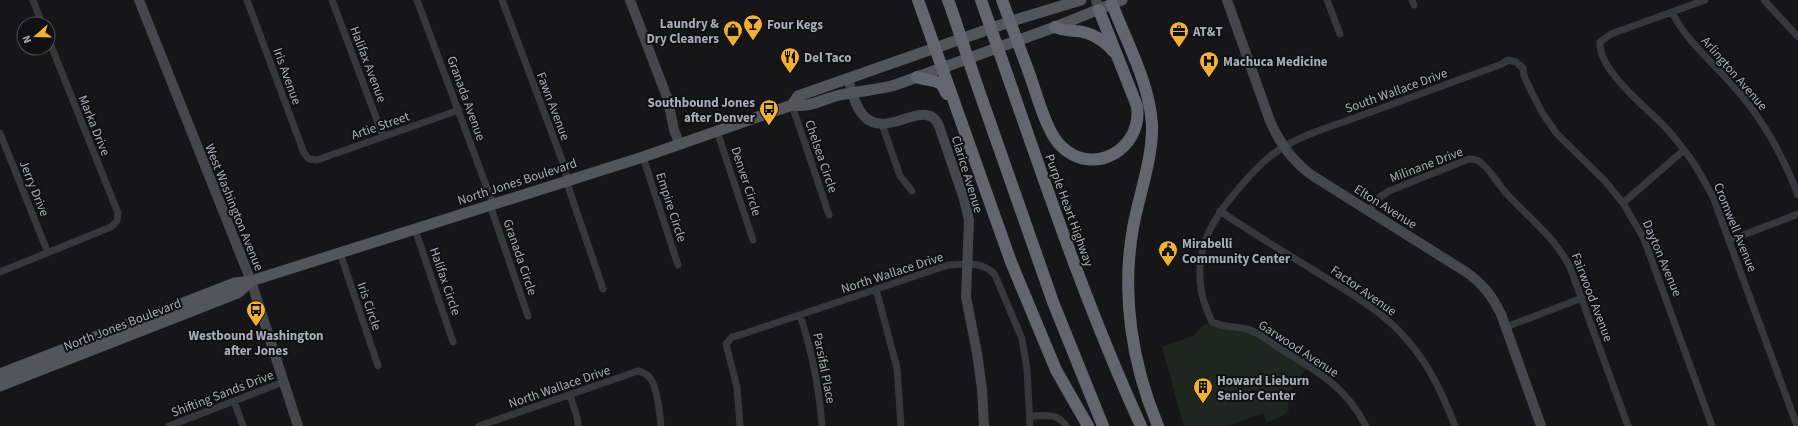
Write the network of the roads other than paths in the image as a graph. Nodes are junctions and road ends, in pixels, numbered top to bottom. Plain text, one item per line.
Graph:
1 (33, 0) edge
2 (139, 0) edge
3 (247, 0) edge
4 (332, 0) edge
5 (417, 0) edge
6 (502, 0) edge
7 (630, 0) edge
8 (918, 0) edge
9 (981, 0) edge
10 (1002, 0) edge
11 (1081, 0) edge
12 (1227, 0) edge
13 (1327, 0) edge
14 (1705, 0) edge
15 (1764, 0) edge
16 (1115, 1) edge
17 (950, 5) edge
18 (1097, 5) edge
19 (1672, 12) junction
20 (39, 16) edge
21 (1055, 28) junction
22 (1340, 34) dead end
23 (1798, 37) edge
24 (935, 47) junction
25 (55, 56) edge
26 (1119, 57) junction
27 (1516, 62) joint
28 (942, 68) junction
29 (917, 77) junction
30 (848, 79) junction
31 (853, 92) junction
32 (952, 98) junction
33 (792, 105) junction
34 (459, 110) junction
35 (882, 124) junction
36 (717, 130) junction
37 (0, 133) edge
38 (383, 136) junction
39 (679, 144) junction
40 (1284, 147) junction
41 (1684, 150) junction
42 (643, 157) junction
43 (309, 158) joint
44 (1476, 159) joint
45 (567, 180) junction
46 (912, 191) dead end
47 (1798, 194) edge
48 (1623, 203) junction
49 (492, 205) junction
50 (1220, 211) junction
51 (1370, 211) junction
52 (1798, 214) edge
53 (829, 215) dead end
54 (415, 229) junction
55 (753, 240) dead end
56 (1730, 240) junction
57 (48, 253) junction
58 (340, 253) junction
59 (968, 264) junction
60 (678, 265) dead end
61 (0, 272) edge
62 (251, 281) junction
63 (603, 289) dead end
64 (876, 290) junction
65 (1582, 298) junction
66 (800, 315) junction
67 (528, 316) dead end
68 (1224, 327) joint
69 (1506, 328) junction
70 (453, 342) dead end
71 (378, 366) dead end
72 (0, 374) edge
73 (283, 382) junction
74 (0, 386) edge
75 (570, 395) junction
76 (234, 401) junction
77 (1030, 416) junction
78 (493, 424) edge
79 (169, 426) edge
80 (242, 426) edge
81 (298, 426) edge
82 (479, 426) edge
83 (578, 426) edge
84 (661, 426) edge
85 (740, 426) edge
86 (822, 426) edge
87 (901, 426) edge
88 (984, 426) edge
89 (1030, 426) edge
90 (1066, 426) edge
91 (1088, 426) edge
92 (1103, 426) edge
93 (1140, 426) edge
94 (1158, 426) edge
95 (1366, 426) edge
96 (1455, 426) edge
97 (1541, 426) edge
98 (1628, 426) edge
99 (1712, 426) edge
100 (1797, 426) edge

1 - 20 street
2 - 62 street, West Washington Avenue
3 - 43 street, Iris Avenue
4 - 38 street, Halifax Avenue
5 - 34 street, Granada Avenue
6 - 45 street, Fawn Avenue
7 - 39 street
8 - 24 highway
9 - 93 highway, Purple Heart Highway, bridge
10 - 26 highway, bridge
11 - 24 main road, North Jones Boulevard
12 - 40 street, Elton Avenue
13 - 22 street
14 - 19 street
15 - 23 street
16 - 18 main road, North Jones Boulevard
16 - 94 highway
17 - 92 highway, bridge
18 - 21 main road, North Jones Boulevard
18 - 26 highway
19 - 41 street, Cromwell Avenue
19 - 47 street, Arlington Avenue
21 - 26 highway
21 - 28 main road, North Jones Boulevard
24 - 28 highway
24 - 30 main road, North Jones Boulevard
25 - 57 street, Marka Drive
27 - 40 street, South Wallace Drive
27 - 48 street, Dayton Avenue
28 - 29 main road, North Jones Boulevard
28 - 32 highway
29 - 31 main road, North Jones Boulevard
29 - 32 highway
30 - 31 street
30 - 33 main road, North Jones Boulevard
31 - 33 main road, North Jones Boulevard
31 - 35 street
32 - 91 highway
33 - 36 main road, North Jones Boulevard
33 - 53 street, Chelsea Circle
34 - 38 street, Artie Street
34 - 49 street, Granada Avenue
35 - 46 street
35 - 59 street, Clarice Avenue
36 - 39 main road, North Jones Boulevard
36 - 55 street, Denver Circle
37 - 57 street, Jerry Drive
38 - 43 street, Artie Street
39 - 42 main road, North Jones Boulevard
40 - 50 street, South Wallace Drive
40 - 51 street, Elton Avenue
41 - 48 street
41 - 56 street, Cromwell Avenue
42 - 45 main road, North Jones Boulevard
42 - 60 street, Empire Circle
44 - 51 street, Milinane Drive
44 - 65 street, Fairwood Avenue
45 - 49 main road, North Jones Boulevard
45 - 63 street, Fawn Avenue
48 - 99 street, Dayton Avenue
49 - 54 main road, North Jones Boulevard
49 - 67 street, Granada Circle
50 - 68 street, South Wallace Drive
50 - 96 street, Factor Avenue
51 - 69 street, Elton Avenue
52 - 56 street
54 - 58 main road, North Jones Boulevard
54 - 70 street, Halifax Circle
56 - 100 street, Cromwell Avenue
57 - 61 street
58 - 62 main road, North Jones Boulevard
58 - 71 street, Iris Circle
59 - 64 street, North Wallace Drive
59 - 77 street, North Wallace Drive
59 - 88 street, Clarice Avenue
62 - 72 main road, North Jones Boulevard
62 - 73 street, West Washington Avenue
62 - 74 main road, North Jones Boulevard
64 - 66 street, North Wallace Drive
64 - 87 street
65 - 69 street
65 - 98 street, Fairwood Avenue
66 - 85 street, North Wallace Drive
66 - 86 street, Parsifal Place
68 - 95 street, Garwood Avenue
69 - 97 street, Elton Avenue
73 - 76 street, Shifting Sands Drive
73 - 81 street, West Washington Avenue
75 - 78 street, North Wallace Drive
75 - 83 street
75 - 84 street, North Wallace Drive
76 - 79 street, Shifting Sands Drive
76 - 80 street
77 - 89 street, North Wallace Drive
77 - 90 street
78 - 82 street, North Wallace Drive

